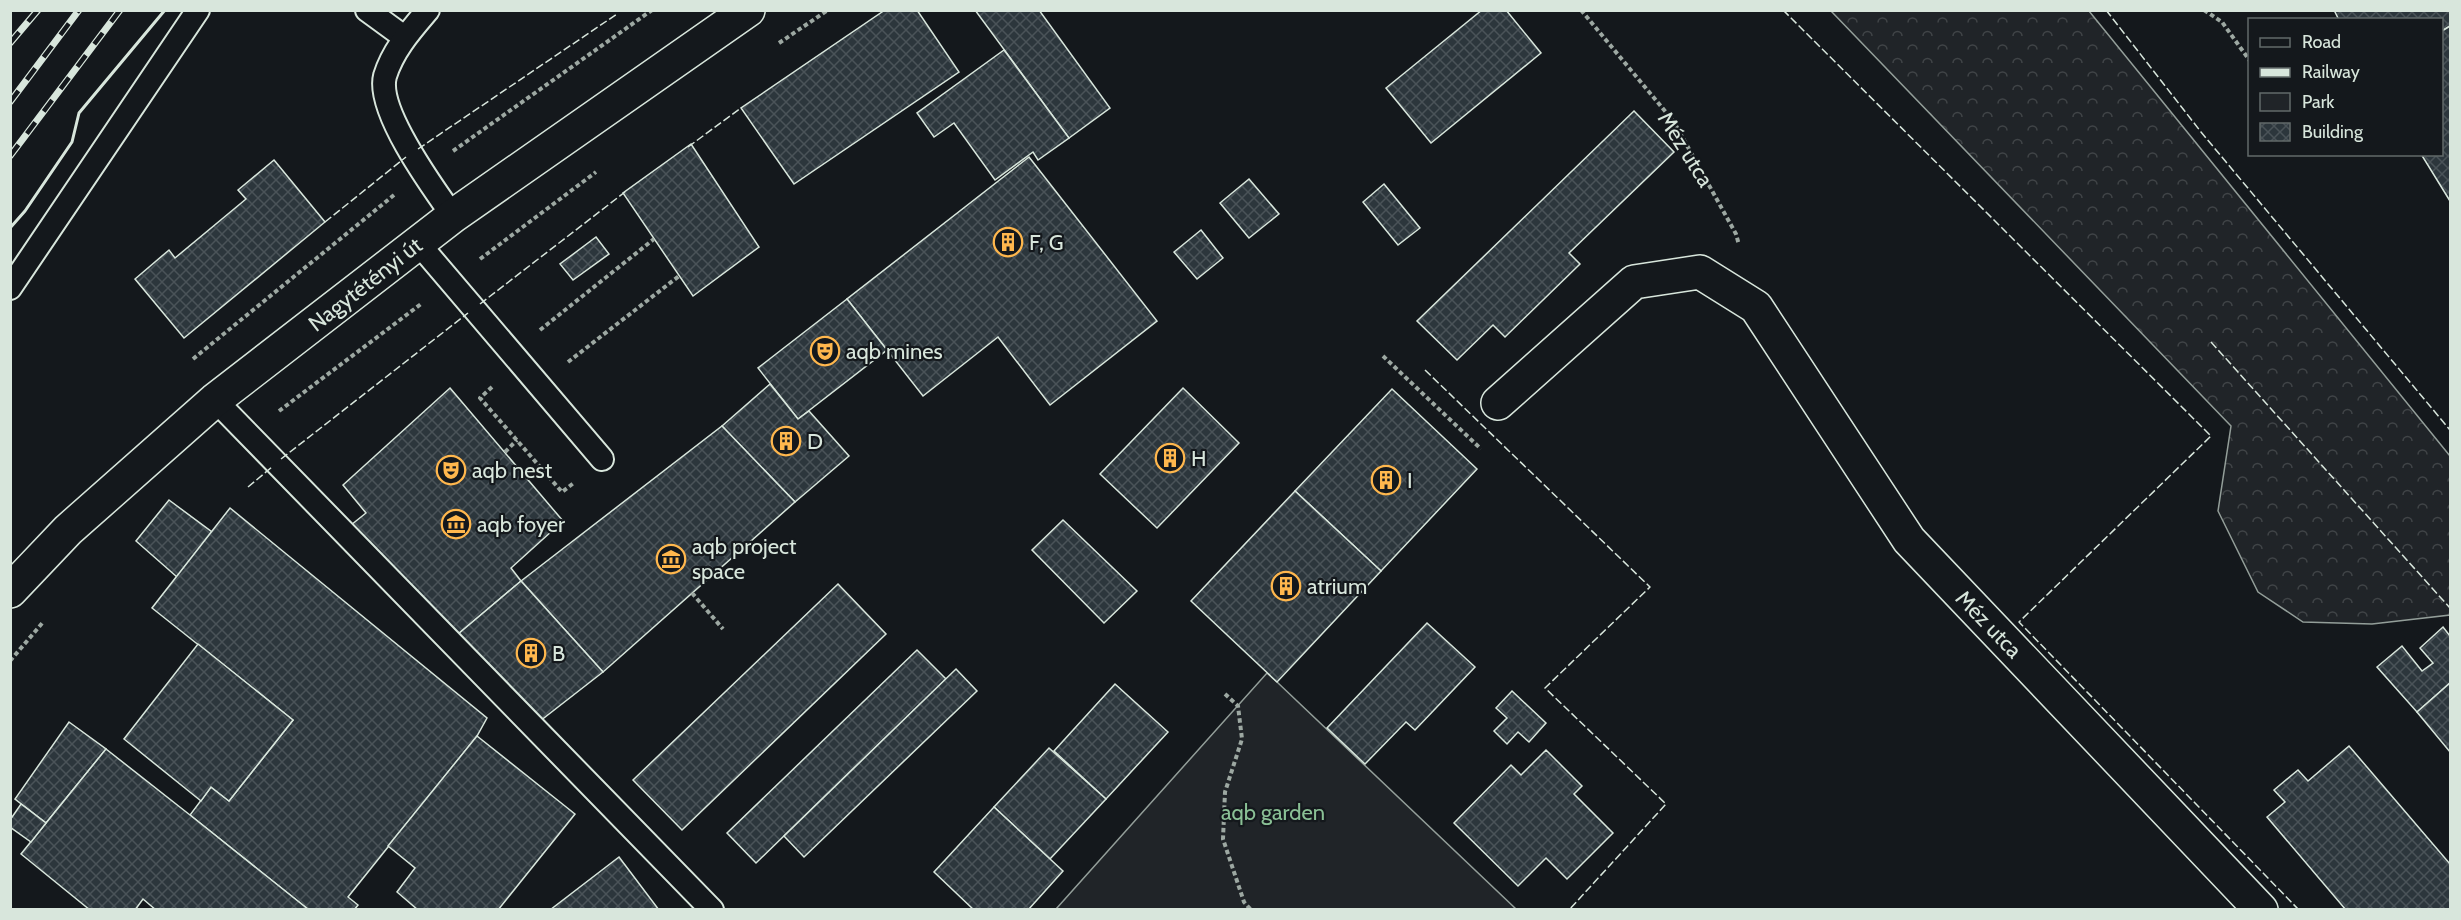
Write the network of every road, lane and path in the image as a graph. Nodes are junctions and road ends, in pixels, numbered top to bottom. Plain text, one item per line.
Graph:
1 (198, 10) edge
2 (367, 10) edge
3 (428, 10) edge
4 (748, 10) edge
5 (828, 10) edge
6 (1581, 10) edge
7 (2204, 10) edge
8 (404, 38) junction
9 (771, 47) dead end
10 (2248, 58) edge
11 (601, 168) dead end
12 (453, 216) junction
13 (654, 239) dead end
14 (418, 243) junction
15 (679, 276) dead end
16 (451, 281) junction
17 (10, 288) edge
18 (1756, 307) junction
19 (511, 353) junction
20 (1383, 356) dead end
21 (538, 384) junction
22 (480, 398) dead end
23 (215, 400) junction
24 (1498, 403) dead end
25 (249, 434) junction
26 (517, 440) junction
27 (1481, 449) dead end
28 (505, 452) dead end
29 (602, 459) dead end
30 (562, 492) dead end
31 (10, 591) edge
32 (692, 593) dead end
33 (48, 616) dead end
34 (723, 629) dead end
35 (10, 661) edge
36 (1225, 694) dead end
37 (712, 909) edge
38 (1251, 909) edge
39 (2261, 909) edge

1 - 17 lane
2 - 8 lane
3 - 8 lane
4 - 12 street, Nagytétényi út
5 - 9 path
6 - 18 path, Méz utca
7 - 10 path
8 - 12 lane
11 - 16 path
12 - 14 street, Nagytétényi út
13 - 19 path
14 - 16 lane
14 - 23 street, Nagytétényi út
15 - 21 path
16 - 19 lane
16 - 25 path
18 - 24 street, Méz utca
18 - 39 street, Méz utca
19 - 21 lane
20 - 27 path
21 - 29 lane
22 - 26 path
23 - 25 lane
23 - 31 street, Nagytétényi út
25 - 37 lane
26 - 28 path
26 - 30 path
32 - 34 path
33 - 35 path
36 - 38 path

